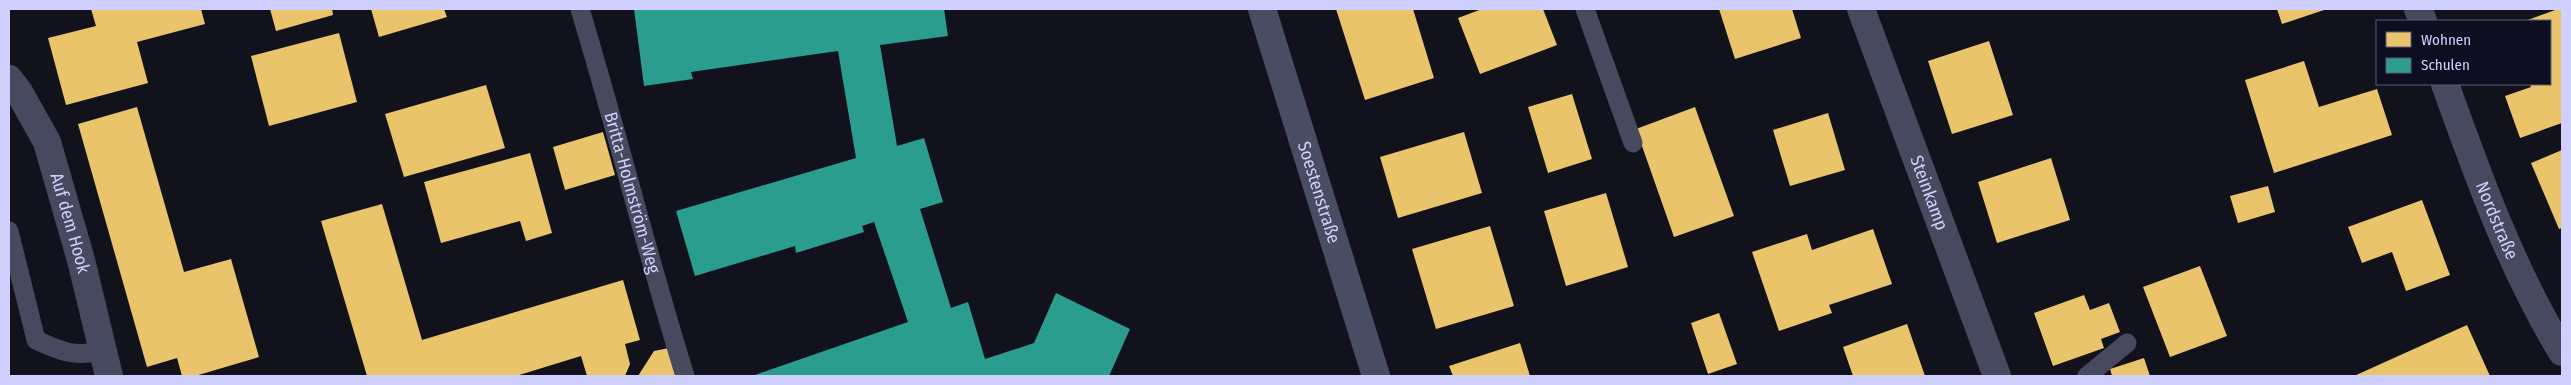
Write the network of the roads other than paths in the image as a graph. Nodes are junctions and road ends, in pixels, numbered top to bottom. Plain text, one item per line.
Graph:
1 (580, 9) edge
2 (1262, 9) edge
3 (1585, 9) edge
4 (1861, 9) edge
5 (9, 79) edge
6 (2445, 85) edge
7 (1633, 144) dead end
8 (9, 231) edge
9 (2127, 343) dead end
10 (2562, 352) edge
11 (106, 364) edge
12 (685, 376) edge
13 (1376, 376) edge
14 (1996, 376) edge
15 (2087, 376) edge

1 - 12 lane, Britta-Holmström-Weg
2 - 13 street, Soestenstraße
3 - 7 lane
4 - 14 street, Steinkamp
5 - 11 street, Auf dem Hook
6 - 10 street, Nordstraße
8 - 11 lane
9 - 15 lane

